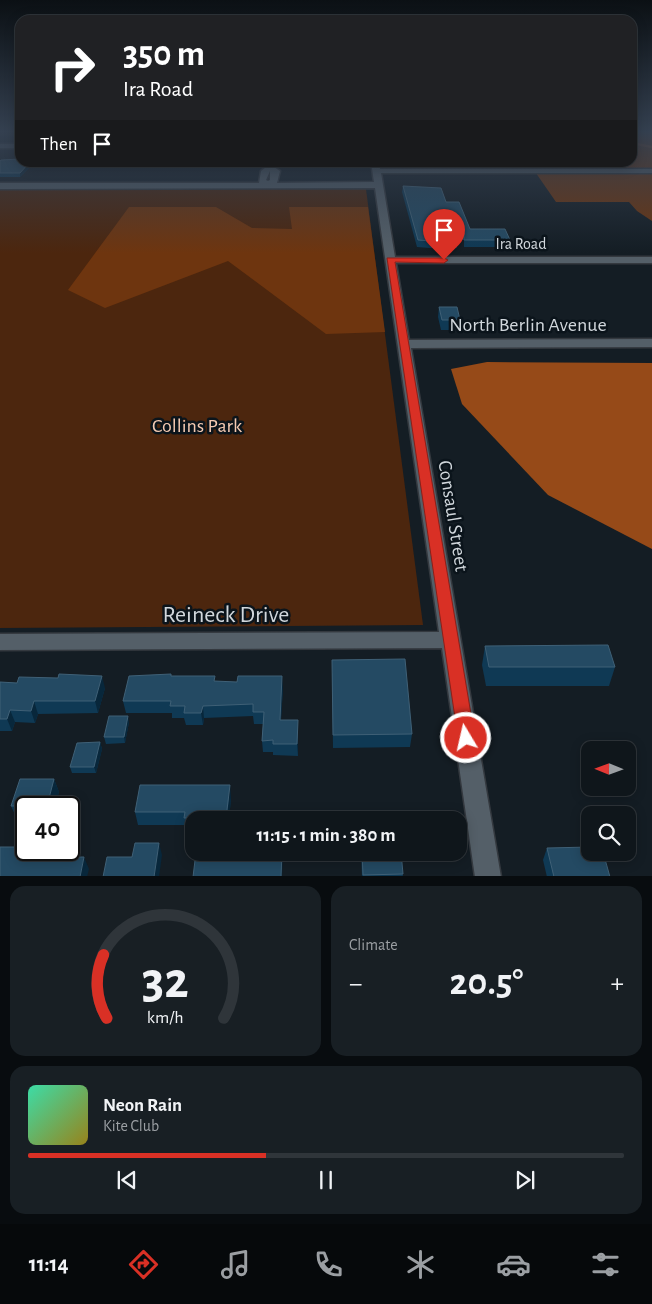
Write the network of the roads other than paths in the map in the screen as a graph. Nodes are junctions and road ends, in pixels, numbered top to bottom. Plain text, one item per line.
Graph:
1 (265, 172) edge
2 (397, 172) edge
3 (377, 173) edge
4 (267, 185) junction
5 (0, 186) edge
6 (390, 260) junction
7 (652, 260) edge
8 (652, 343) edge
9 (404, 344) junction
10 (451, 640) junction
11 (0, 642) edge
12 (488, 876) edge

1 - 4 street
2 - 3 street
3 - 4 street
3 - 6 street, Consaul Street
4 - 5 street
6 - 7 street, Ira Road
6 - 9 street, Consaul Street
8 - 9 street, North Berlin Avenue
9 - 10 street, Consaul Street
10 - 11 street, Reineck Drive
10 - 12 street, Consaul Street

